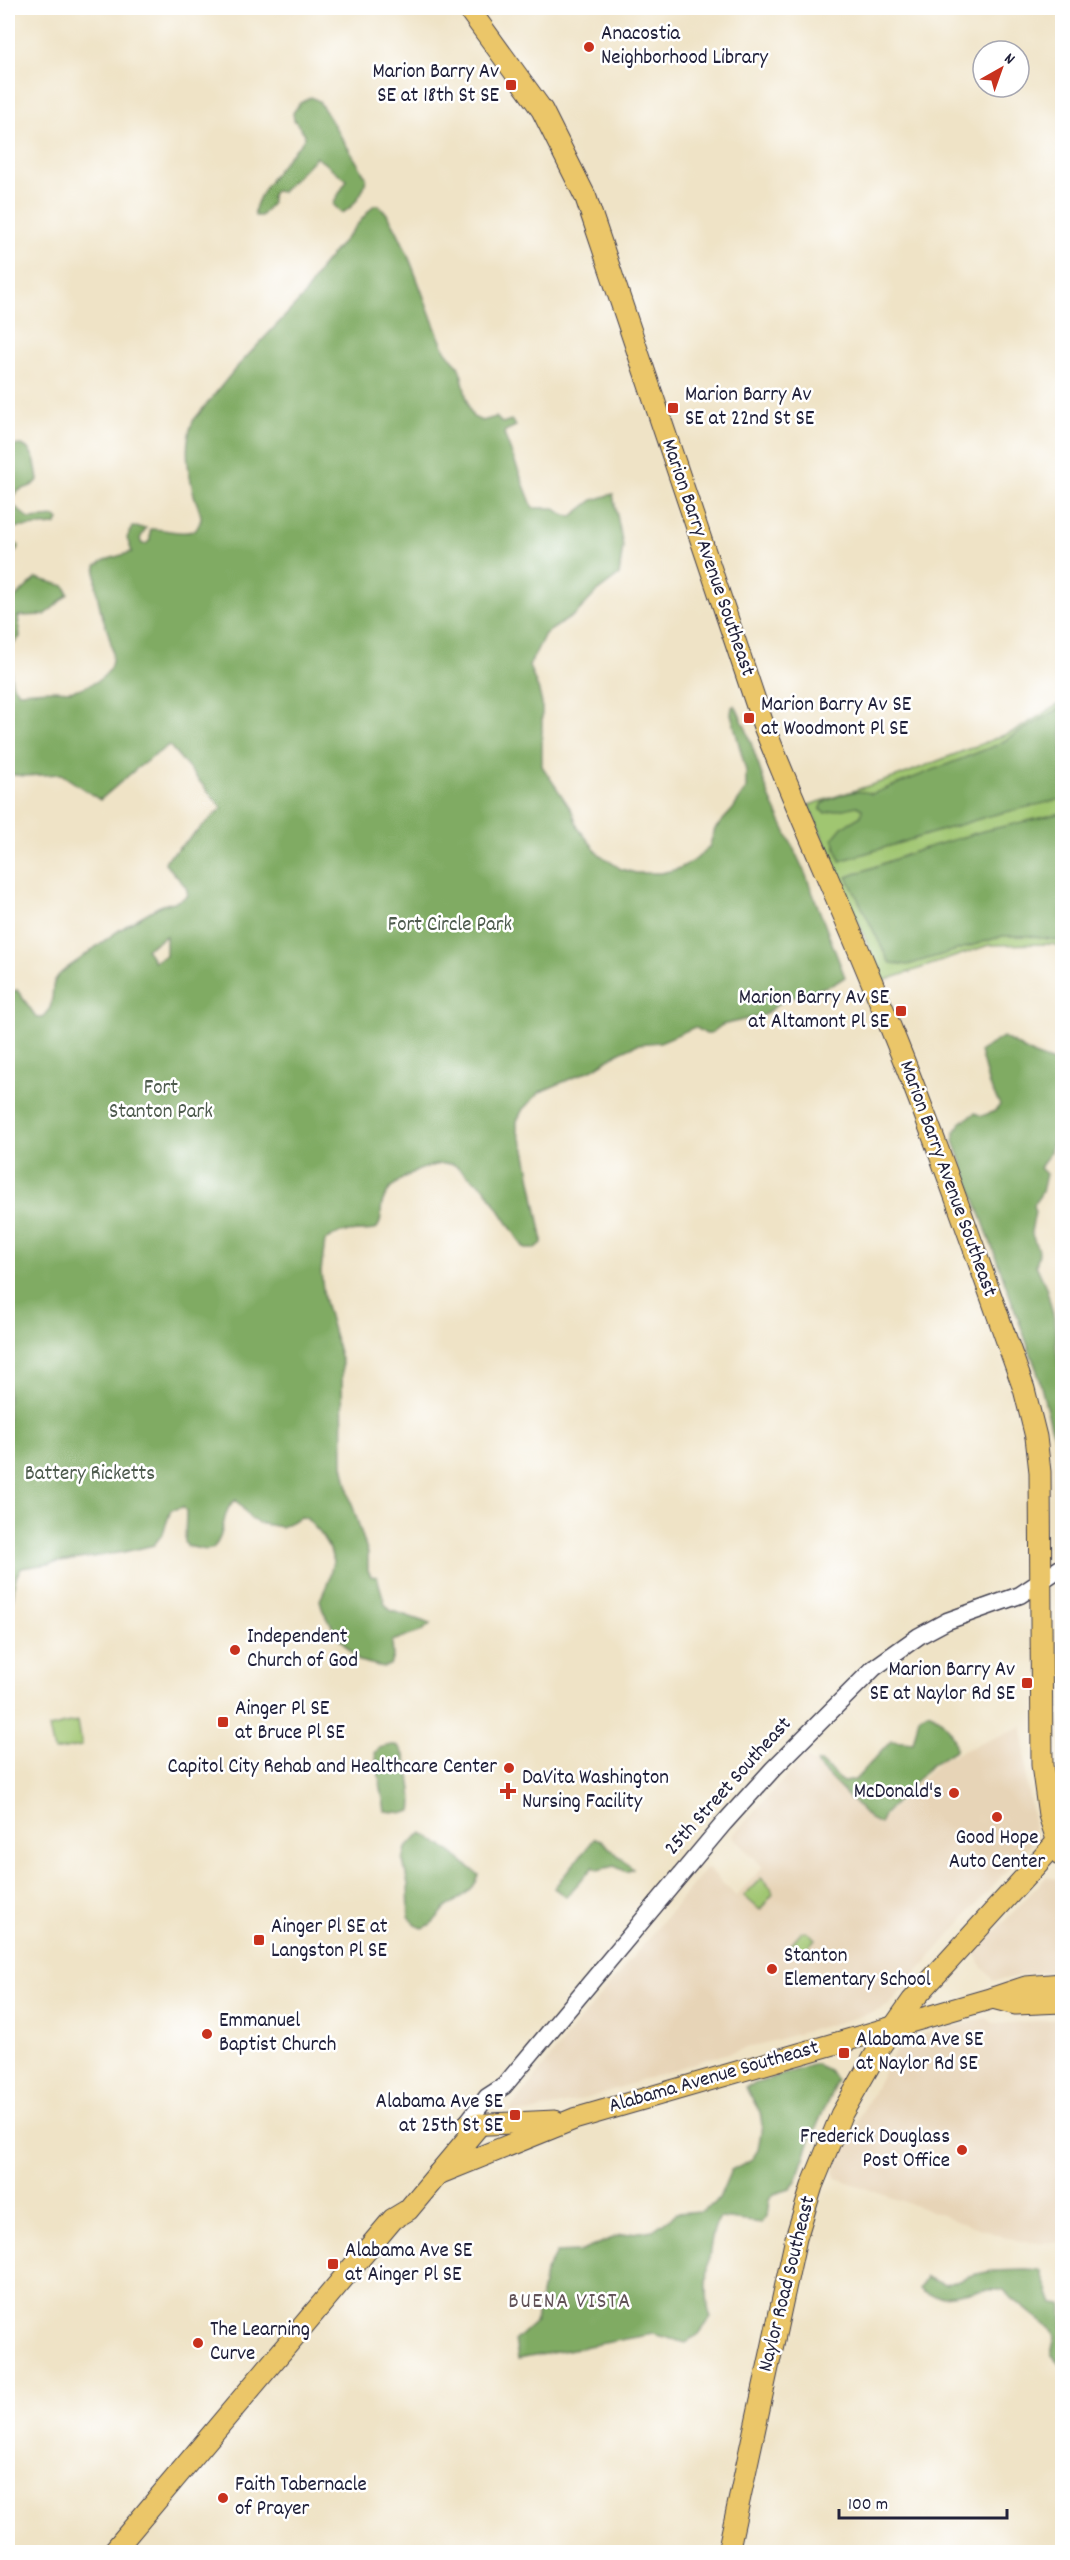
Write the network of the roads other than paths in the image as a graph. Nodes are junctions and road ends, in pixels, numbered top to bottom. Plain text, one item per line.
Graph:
1 (468, 8) edge
2 (1062, 1567) edge
3 (1040, 1584) junction
4 (1060, 1849) edge
5 (1062, 1984) edge
6 (993, 1998) junction
7 (1062, 2002) edge
8 (894, 2025) junction
9 (574, 2120) junction
10 (472, 2124) junction
11 (438, 2174) junction
12 (393, 2219) junction
13 (113, 2553) edge
14 (728, 2553) edge

1 - 3 main road, Marion Barry Avenue Southeast
2 - 3 street
3 - 4 main road, Marion Barry Avenue Southeast
3 - 10 street, 25th Street Southeast
4 - 8 main road, Naylor Road Southeast
5 - 6 main road, Alabama Avenue Southeast
6 - 7 main road, Alabama Avenue Southeast
6 - 8 main road, Alabama Avenue Southeast
8 - 9 main road, Alabama Avenue Southeast
8 - 14 main road, Naylor Road Southeast
9 - 10 main road, Alabama Avenue Southeast
9 - 11 main road, Alabama Avenue Southeast
10 - 11 main road, Alabama Avenue Southeast
10 - 12 main road, Alabama Avenue Southeast
11 - 12 main road, Alabama Avenue Southeast
12 - 13 main road, Alabama Avenue Southeast

